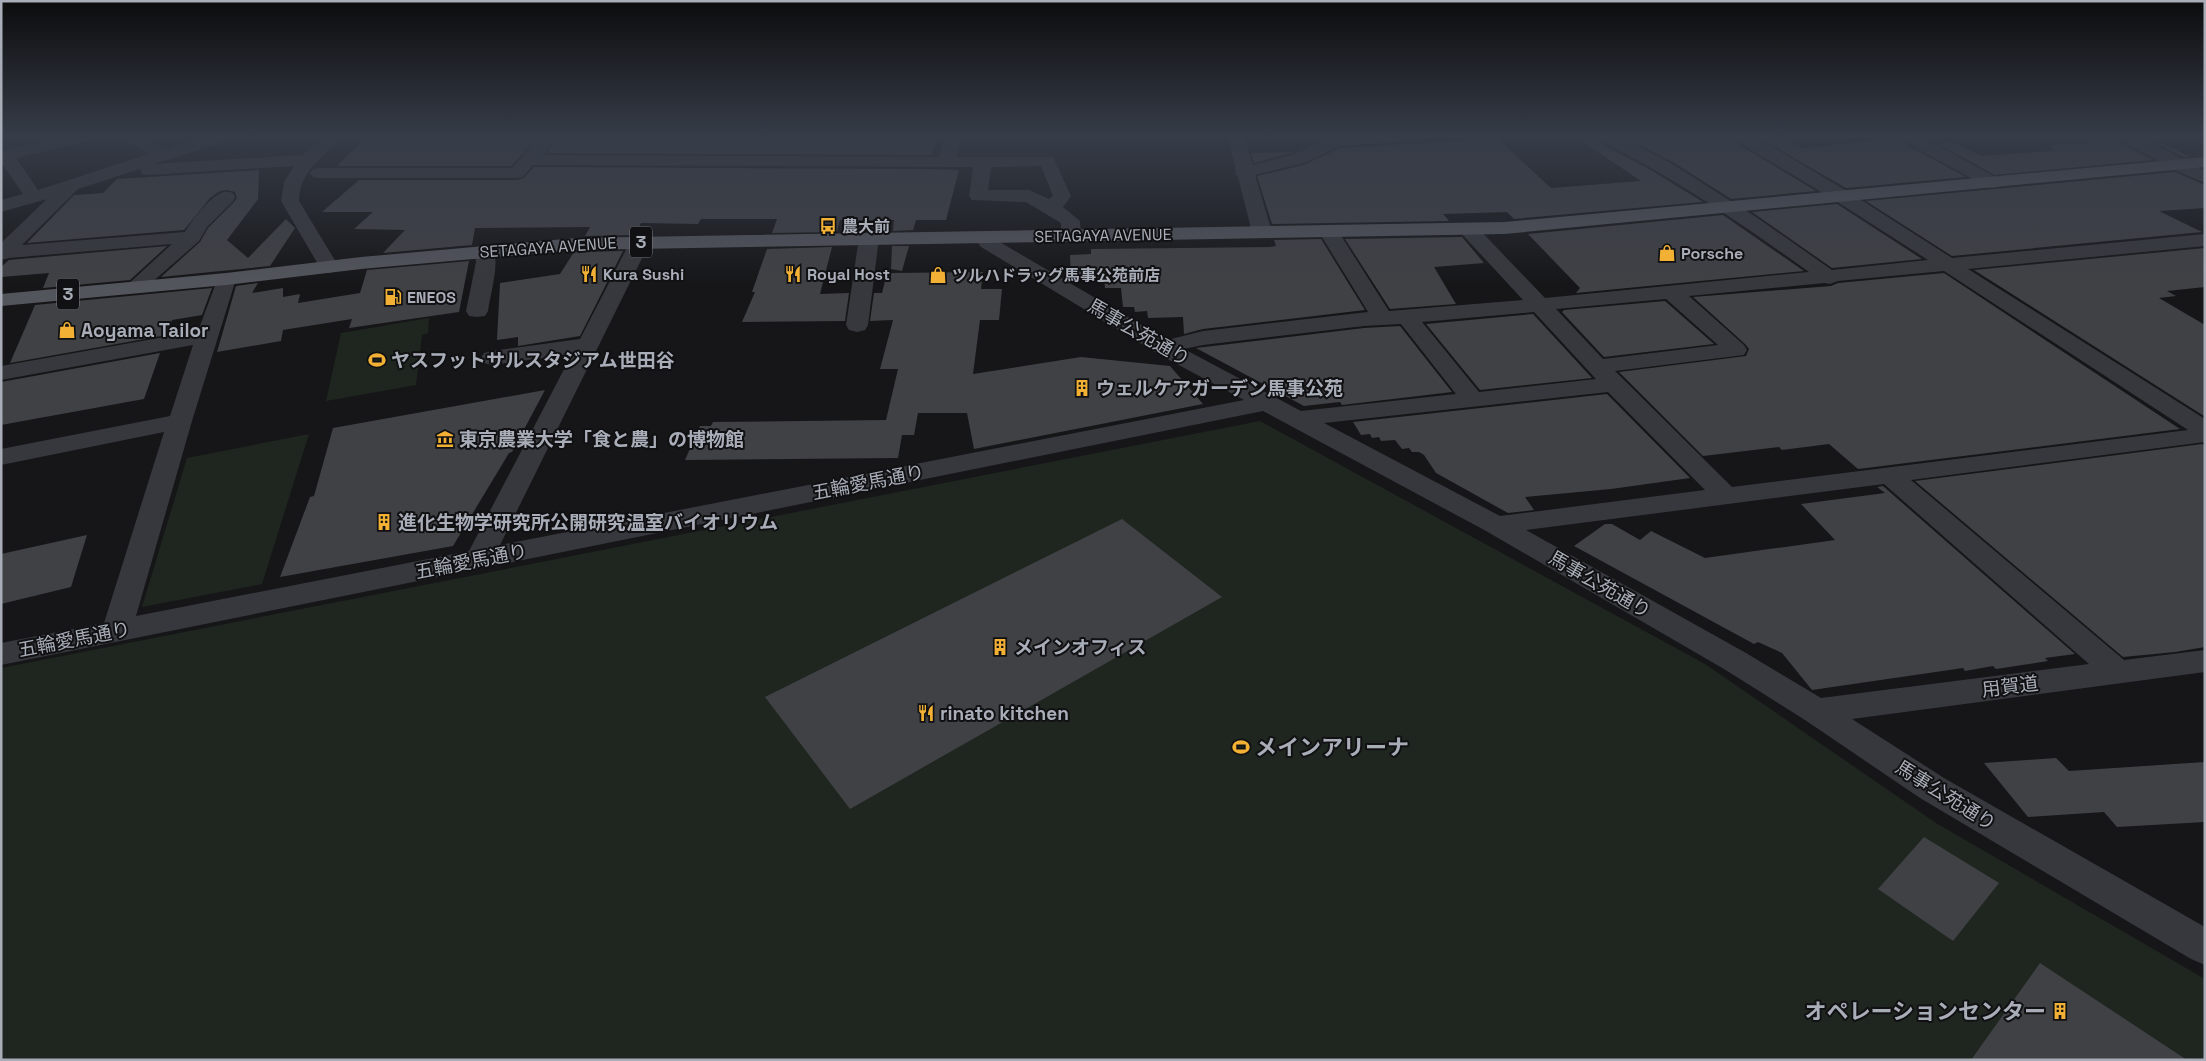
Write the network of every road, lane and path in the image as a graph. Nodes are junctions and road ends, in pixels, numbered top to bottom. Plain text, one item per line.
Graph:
1 (26, 187) edge
2 (68, 187) edge
3 (72, 187) edge
4 (291, 187) edge
5 (979, 187) edge
6 (1058, 187) edge
7 (1248, 187) edge
8 (1697, 187) edge
9 (1826, 187) edge
10 (1955, 187) edge
11 (34, 197) junction
12 (1843, 197) junction
13 (226, 198) dead end
14 (1, 206) edge
15 (1731, 207) junction
16 (1052, 208) junction
17 (1468, 229) junction
18 (1262, 232) junction
19 (1329, 232) junction
20 (1071, 236) junction
21 (192, 237) junction
22 (989, 237) junction
23 (869, 238) junction
24 (640, 242) junction
25 (2199, 244) edge
26 (485, 251) junction
27 (2, 253) edge
28 (1947, 264) junction
29 (329, 267) junction
30 (1830, 278) junction
31 (226, 279) junction
32 (135, 287) junction
33 (1671, 292) junction
34 (1, 300) edge
35 (1542, 305) junction
36 (477, 311) dead end
37 (1407, 317) junction
38 (1382, 318) junction
39 (856, 325) dead end
40 (208, 336) junction
41 (587, 346) junction
42 (1168, 350) junction
43 (492, 358) dead end
44 (1598, 366) junction
45 (1, 373) edge
46 (1614, 384) junction
47 (1472, 399) junction
48 (1265, 403) junction
49 (1294, 419) junction
50 (180, 421) junction
51 (2205, 430) edge
52 (2205, 435) edge
53 (1, 457) edge
54 (1889, 475) junction
55 (1725, 495) junction
56 (1496, 525) junction
57 (479, 560) junction
58 (117, 630) junction
59 (1, 654) edge
60 (2205, 661) edge
61 (2119, 673) junction
62 (1816, 711) junction
63 (2205, 947) edge

1 - 11 street
2 - 11 street
3 - 27 street
4 - 29 street
5 - 16 street
6 - 16 street
7 - 18 street
8 - 15 street
9 - 12 street
10 - 12 main road, SETAGAYA AVENUE / 3
11 - 14 street
12 - 15 main road, SETAGAYA AVENUE / 3
12 - 28 street
13 - 21 street
15 - 17 main road, SETAGAYA AVENUE / 3
15 - 30 street
16 - 20 street
17 - 19 main road, SETAGAYA AVENUE / 3
17 - 35 street
18 - 19 main road, SETAGAYA AVENUE / 3
18 - 20 main road, SETAGAYA AVENUE / 3
19 - 38 street
20 - 22 main road, SETAGAYA AVENUE / 3
21 - 27 street
21 - 32 street
22 - 23 main road, SETAGAYA AVENUE / 3
22 - 42 street, 馬事公苑通り
23 - 24 main road, SETAGAYA AVENUE / 3
23 - 39 street
24 - 26 main road, SETAGAYA AVENUE / 3
24 - 41 street
25 - 28 street
26 - 29 main road, SETAGAYA AVENUE / 3
26 - 36 street
28 - 30 street
28 - 51 street
29 - 31 main road, SETAGAYA AVENUE / 3
30 - 33 street
31 - 32 main road, SETAGAYA AVENUE / 3
31 - 40 street
32 - 34 main road, SETAGAYA AVENUE / 3
33 - 35 street
33 - 44 street
35 - 37 street
35 - 44 street
37 - 38 street
37 - 47 street
38 - 42 street
40 - 45 street
40 - 50 street
41 - 43 street
41 - 57 street
42 - 48 street, 馬事公苑通り
44 - 46 street
46 - 47 street
46 - 55 street
47 - 49 street
48 - 49 street, 馬事公苑通り
48 - 57 street, 五輪愛馬通り
49 - 56 street, 馬事公苑通り
50 - 53 street
50 - 58 street
52 - 54 street
54 - 55 street
54 - 61 street
55 - 56 street
56 - 62 street, 馬事公苑通り
57 - 58 street, 五輪愛馬通り
58 - 59 street, 五輪愛馬通り
60 - 61 street, 用賀道
61 - 62 street, 用賀道
62 - 63 street, 馬事公苑通り

